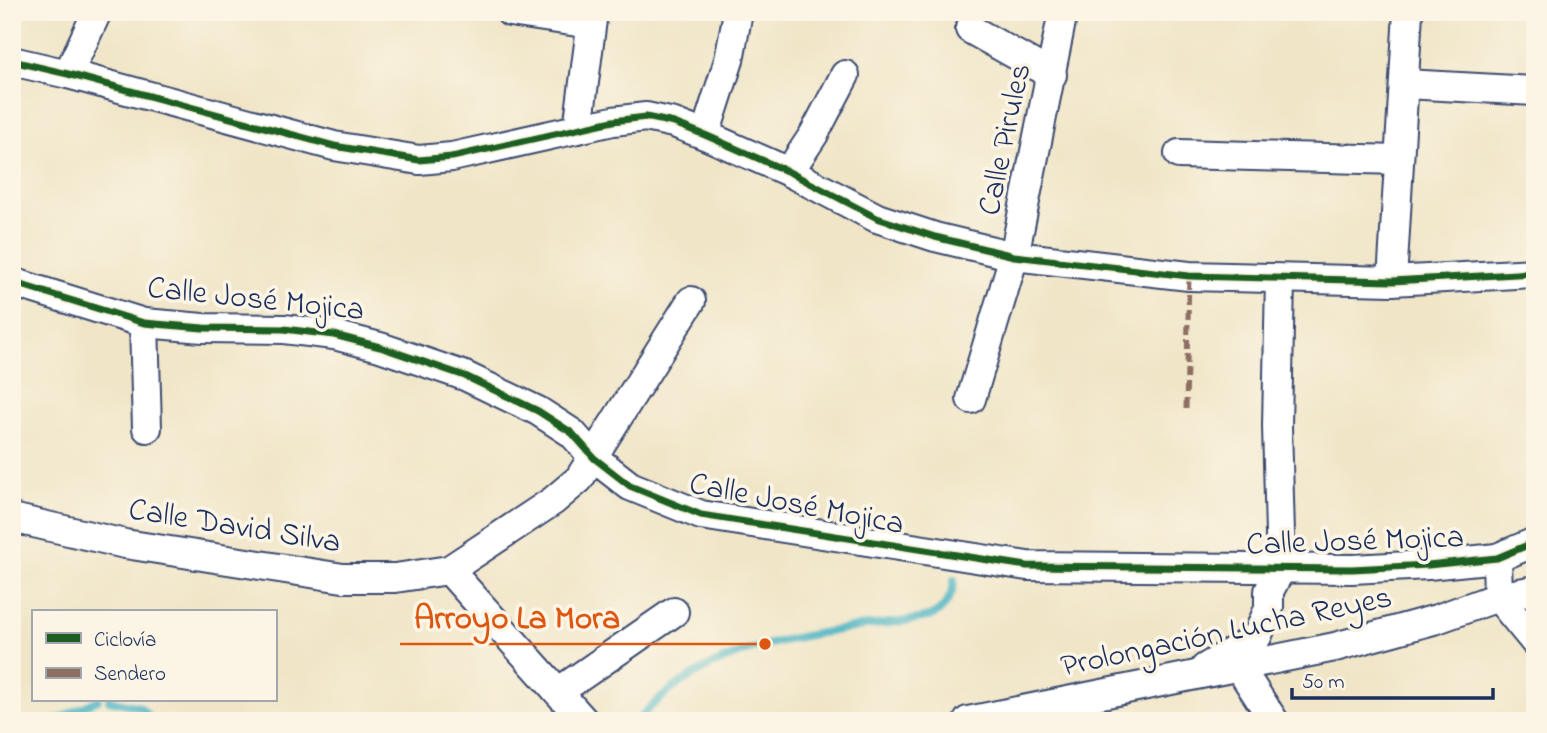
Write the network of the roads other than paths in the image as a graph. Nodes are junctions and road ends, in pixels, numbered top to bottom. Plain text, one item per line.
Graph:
1 (97, 12) edge
2 (510, 12) edge
3 (738, 12) edge
4 (1063, 12) edge
5 (1408, 12) edge
6 (592, 18) edge
7 (970, 29) dead end
8 (12, 61) edge
9 (68, 74) junction
10 (845, 75) dead end
11 (1052, 75) junction
12 (1405, 84) junction
13 (1535, 91) edge
14 (578, 129) junction
15 (705, 135) junction
16 (1179, 153) dead end
17 (1399, 160) junction
18 (789, 172) junction
19 (1014, 256) junction
20 (1535, 273) edge
21 (1280, 279) junction
22 (1392, 281) junction
23 (12, 282) edge
24 (691, 301) dead end
25 (144, 323) junction
26 (971, 399) dead end
27 (147, 428) dead end
28 (594, 458) junction
29 (12, 518) edge
30 (1535, 542) edge
31 (1497, 558) junction
32 (1281, 569) junction
33 (449, 570) junction
34 (1535, 590) edge
35 (1498, 597) junction
36 (674, 612) dead end
37 (1535, 642) edge
38 (1239, 667) junction
39 (1192, 675) junction
40 (558, 692) junction
41 (584, 721) edge
42 (968, 721) edge
43 (1274, 721) edge

1 - 9 street
2 - 6 street
3 - 15 street
4 - 11 street, Calle Pirules
5 - 12 street
6 - 14 street
7 - 11 street
8 - 9 street
9 - 14 street
10 - 18 street
11 - 19 street, Calle Pirules
12 - 13 street
12 - 17 street
14 - 15 street
15 - 18 street
16 - 17 street
17 - 22 street
18 - 19 street
19 - 21 street
19 - 26 street, Calle Pirules
20 - 22 street
21 - 22 street
21 - 32 street
23 - 25 street, Calle José Mojica
24 - 28 street
25 - 27 street
25 - 28 street, Calle José Mojica
28 - 32 street, Calle José Mojica
28 - 33 street
29 - 33 street, Calle David Silva
30 - 31 street, Calle José Mojica
31 - 32 street, Calle José Mojica
31 - 35 street
32 - 39 street
33 - 40 street
34 - 35 street, Prolongación Lucha Reyes
35 - 37 street
35 - 38 street, Prolongación Lucha Reyes
36 - 40 street
38 - 39 street, Prolongación Lucha Reyes
38 - 43 street
39 - 42 street, Prolongación Lucha Reyes
40 - 41 street

